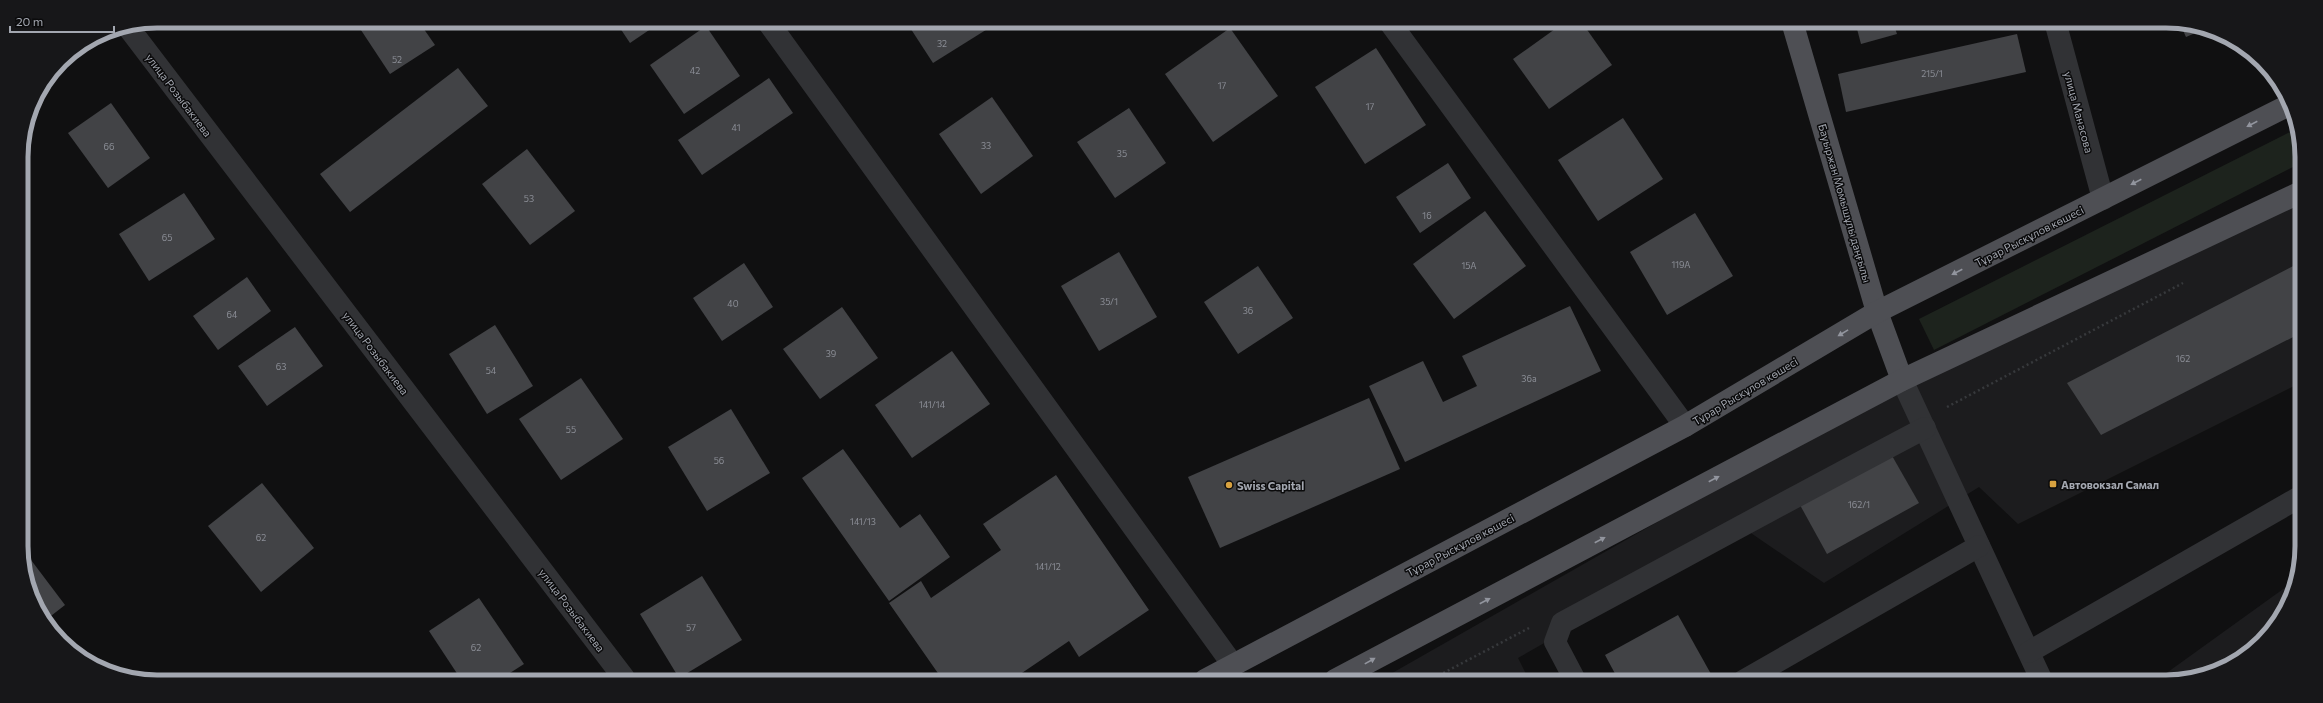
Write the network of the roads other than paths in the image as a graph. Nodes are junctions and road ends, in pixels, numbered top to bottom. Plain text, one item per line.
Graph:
1 (772, 28) edge
2 (1394, 28) edge
3 (1794, 28) edge
4 (2057, 28) edge
5 (131, 30) edge
6 (2285, 107) edge
7 (2295, 195) edge
8 (2103, 199) junction
9 (1877, 312) junction
10 (1902, 380) junction
11 (1685, 426) junction
12 (1925, 428) junction
13 (2295, 500) edge
14 (1979, 546) junction
15 (2029, 652) junction
16 (1233, 664) junction
17 (622, 675) edge
18 (1214, 675) edge
19 (1344, 675) edge
20 (1572, 675) edge
21 (1753, 675) edge
22 (2039, 675) edge

1 - 16 street
2 - 11 street
3 - 9 main road, Бауыржан Момышұлы даңғылы
4 - 8 street, улица Манасова
5 - 17 street, улица Розыбакиева
6 -> 8 main road, Тұрар Рыскұлов көшесі
7 - 10 main road
8 -> 9 main road, Тұрар Рыскұлов көшесі
9 - 10 main road, Бауыржан Момышұлы даңғылы
9 -> 11 main road, Тұрар Рыскұлов көшесі
10 - 12 street
19 -> 10 main road
11 - 16 main road, Тұрар Рыскұлов көшесі
12 - 14 street
12 - 20 street
13 - 15 street
14 - 15 street
14 - 21 street
15 - 22 street
16 - 18 main road, Тұрар Рыскұлов көшесі

